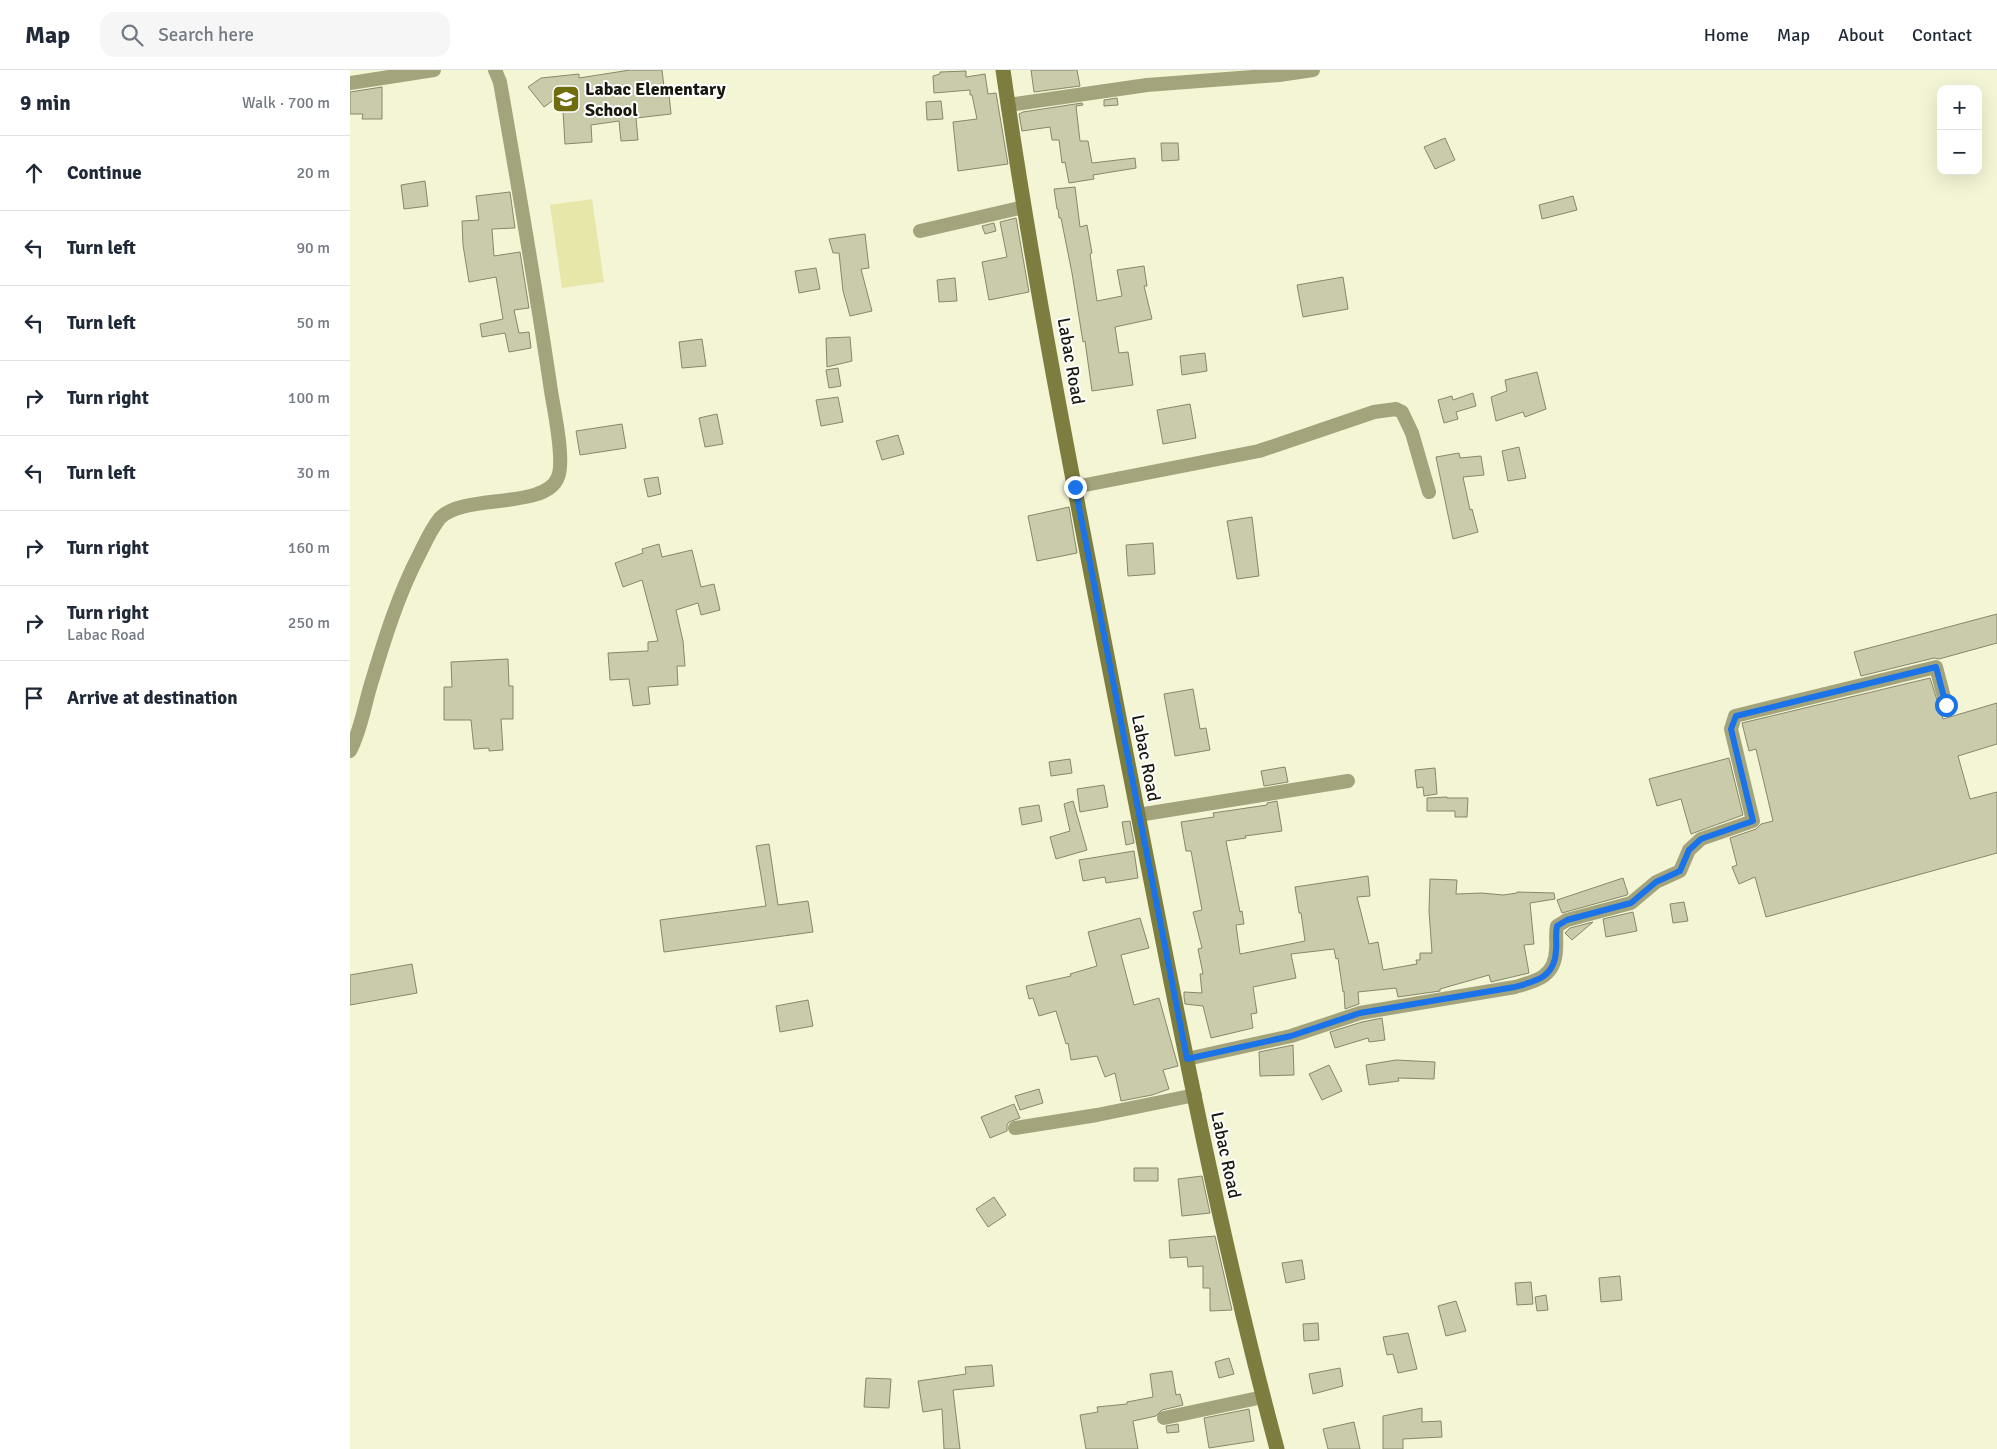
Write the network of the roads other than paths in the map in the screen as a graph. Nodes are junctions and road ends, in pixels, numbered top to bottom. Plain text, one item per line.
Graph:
1 (434, 70) edge
2 (495, 70) edge
3 (1003, 70) edge
4 (1313, 70) edge
5 (409, 72) edge
6 (350, 83) edge
7 (1008, 105) junction
8 (1024, 207) junction
9 (920, 231) dead end
10 (1075, 487) junction
11 (1429, 492) dead end
12 (1946, 705) dead end
13 (350, 751) edge
14 (1348, 781) dead end
15 (1138, 815) junction
16 (1187, 1059) junction
17 (1195, 1095) junction
18 (1015, 1128) dead end
19 (1263, 1396) junction
20 (1164, 1418) dead end
21 (1277, 1449) edge

1 - 5 street
2 - 13 street
3 - 7 street, Labac Road
4 - 7 street
5 - 6 street
7 - 8 street, Labac Road
8 - 9 street
8 - 10 street, Labac Road
10 - 11 street
10 - 15 street, Labac Road
12 - 16 street
14 - 15 street
15 - 16 street, Labac Road
16 - 17 street, Labac Road
17 - 18 street
17 - 19 street, Labac Road
19 - 20 street
19 - 21 street, Labac Road

